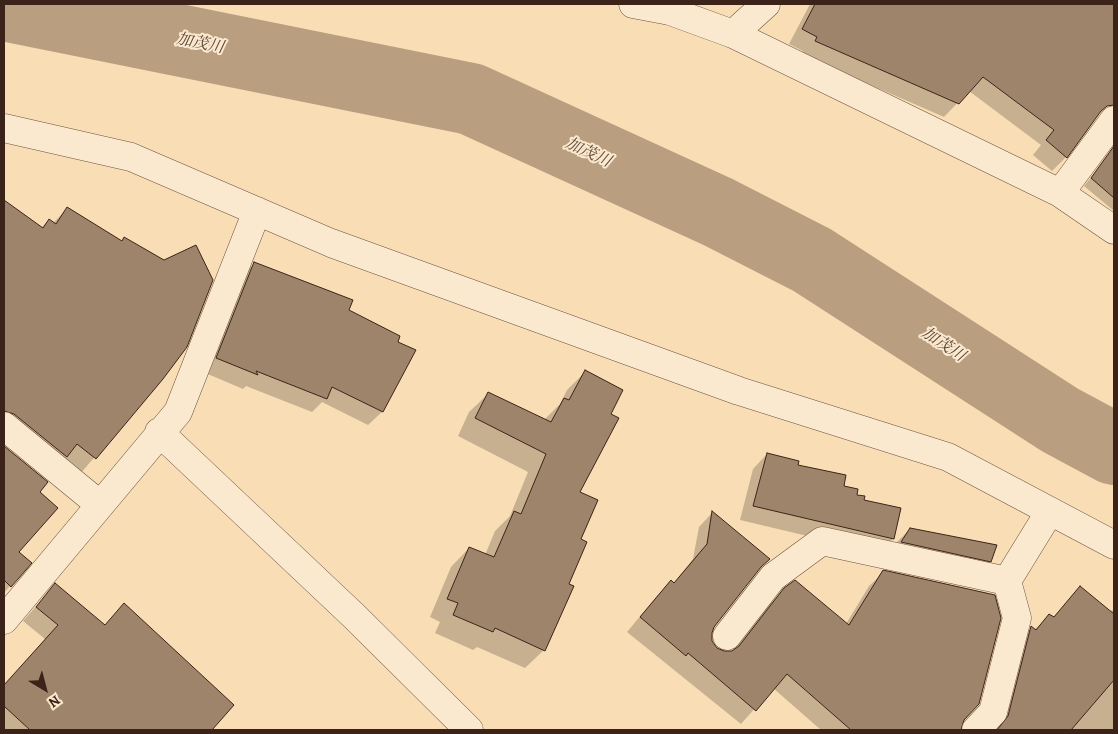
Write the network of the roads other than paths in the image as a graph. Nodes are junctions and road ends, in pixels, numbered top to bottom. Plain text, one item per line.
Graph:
1 (633, 4) edge
2 (766, 4) edge
3 (733, 34) junction
4 (1114, 120) edge
5 (4, 128) edge
6 (1060, 193) junction
7 (257, 211) junction
8 (1114, 230) edge
9 (4, 426) edge
10 (159, 432) junction
11 (99, 504) junction
12 (1050, 511) junction
13 (1114, 545) edge
14 (1007, 581) junction
15 (4, 620) edge
16 (727, 636) dead end
17 (469, 730) edge
18 (976, 730) edge

1 - 3 street
2 - 3 street
3 - 6 street
4 - 6 street
5 - 7 street
6 - 8 street
7 - 10 street
7 - 12 street
9 - 11 street
10 - 11 street
10 - 17 street
11 - 15 street
12 - 13 street
12 - 14 street
14 - 16 street
14 - 18 street

